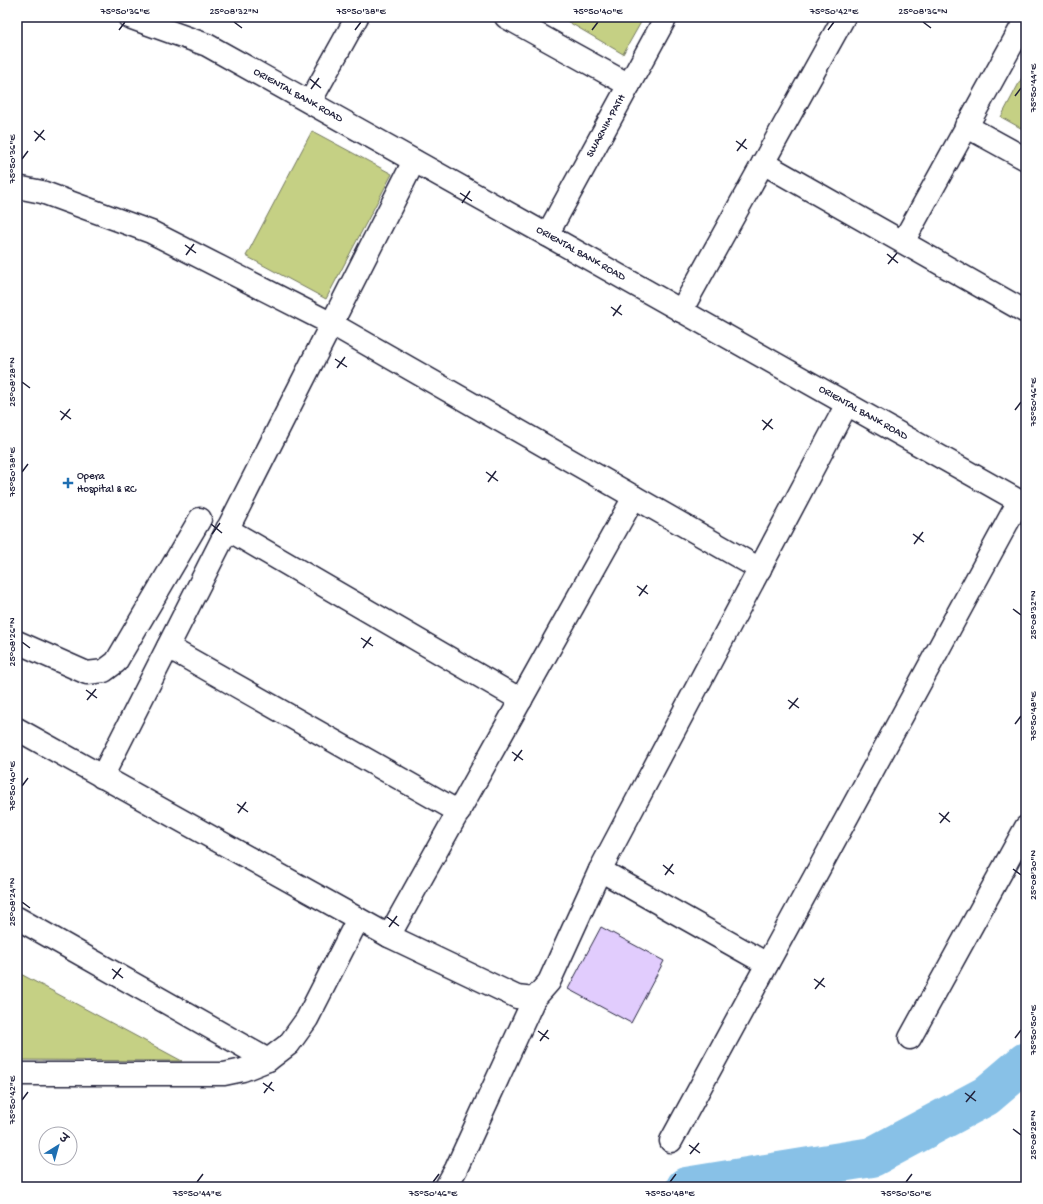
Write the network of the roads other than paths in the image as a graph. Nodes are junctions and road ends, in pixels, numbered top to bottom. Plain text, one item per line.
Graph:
1 (129, 17) edge
2 (357, 17) edge
3 (506, 17) edge
4 (666, 17) edge
5 (844, 17) edge
6 (1026, 19) edge
7 (530, 23) edge
8 (629, 85) junction
9 (310, 102) junction
10 (966, 126) junction
11 (1026, 159) edge
12 (414, 161) junction
13 (763, 163) junction
14 (17, 188) edge
15 (547, 235) junction
16 (902, 242) junction
17 (681, 311) junction
18 (1026, 312) edge
19 (332, 324) junction
20 (847, 404) junction
21 (634, 497) junction
22 (1022, 503) edge
23 (200, 519) dead end
24 (227, 529) junction
25 (760, 569) junction
26 (17, 642) edge
27 (168, 647) junction
28 (521, 700) junction
29 (17, 729) edge
30 (102, 777) junction
31 (458, 812) junction
32 (1026, 828) edge
33 (600, 870) junction
34 (17, 918) edge
35 (358, 918) junction
36 (389, 936) junction
37 (767, 964) junction
38 (534, 999) junction
39 (910, 1038) dead end
40 (268, 1060) junction
41 (17, 1074) edge
42 (671, 1141) dead end
43 (446, 1187) edge

1 - 9 street, ORIENTAL BANK ROAD
2 - 9 street
3 - 7 street
4 - 8 street, SWARNIM PATH
5 - 13 street
6 - 10 street
7 - 8 street
8 - 15 street, SWARNIM PATH
9 - 12 street, ORIENTAL BANK ROAD
10 - 11 street
10 - 16 street
12 - 15 street, ORIENTAL BANK ROAD
12 - 19 street
13 - 16 street
13 - 17 street
14 - 19 street
15 - 17 street, ORIENTAL BANK ROAD
16 - 18 street
17 - 20 street, ORIENTAL BANK ROAD
19 - 21 street
19 - 24 street
20 - 22 street, ORIENTAL BANK ROAD
20 - 25 street
21 - 25 street
21 - 28 street
22 - 37 street
23 - 26 street
24 - 27 street
24 - 28 street
25 - 33 street
27 - 30 street
27 - 31 street
28 - 31 street
29 - 30 street
30 - 35 street
31 - 36 street
32 - 39 street
33 - 37 street
33 - 38 street
34 - 40 street
35 - 36 street
35 - 40 street
36 - 38 street
37 - 42 street
38 - 43 street
40 - 41 street

